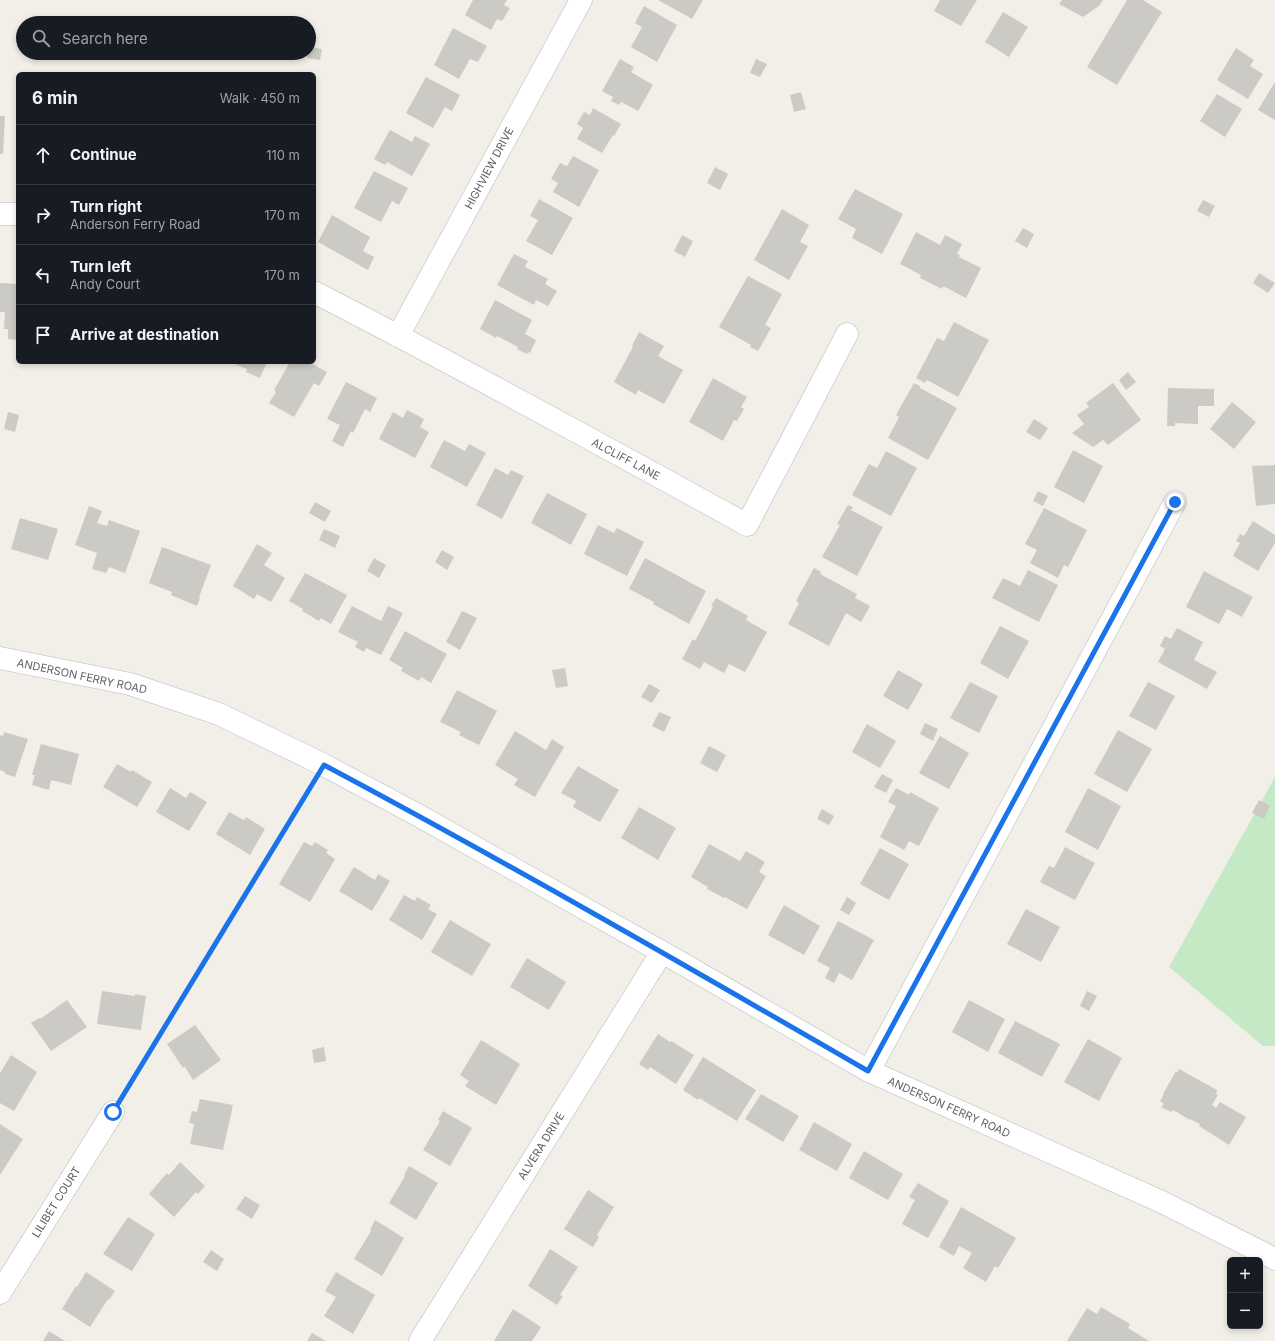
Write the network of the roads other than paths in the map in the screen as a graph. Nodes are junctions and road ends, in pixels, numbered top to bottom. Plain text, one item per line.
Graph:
1 (580, 0) edge
2 (0, 214) edge
3 (16, 214) edge
4 (316, 293) edge
5 (846, 334) dead end
6 (398, 336) junction
7 (1175, 502) dead end
8 (0, 658) edge
9 (662, 952) junction
10 (868, 1071) junction
11 (113, 1112) road end
12 (1275, 1259) edge
13 (0, 1293) edge
14 (420, 1341) edge

1 - 6 street, HIGHVIEW DRIVE
2 - 3 street
4 - 6 street, ALCLIFF LANE
5 - 6 street, ALCLIFF LANE
7 - 10 street
8 - 9 street, ANDERSON FERRY ROAD
9 - 10 street, ANDERSON FERRY ROAD
9 - 14 street, ALVERA DRIVE
10 - 12 street, ANDERSON FERRY ROAD
11 - 13 street, LILIBET COURT

